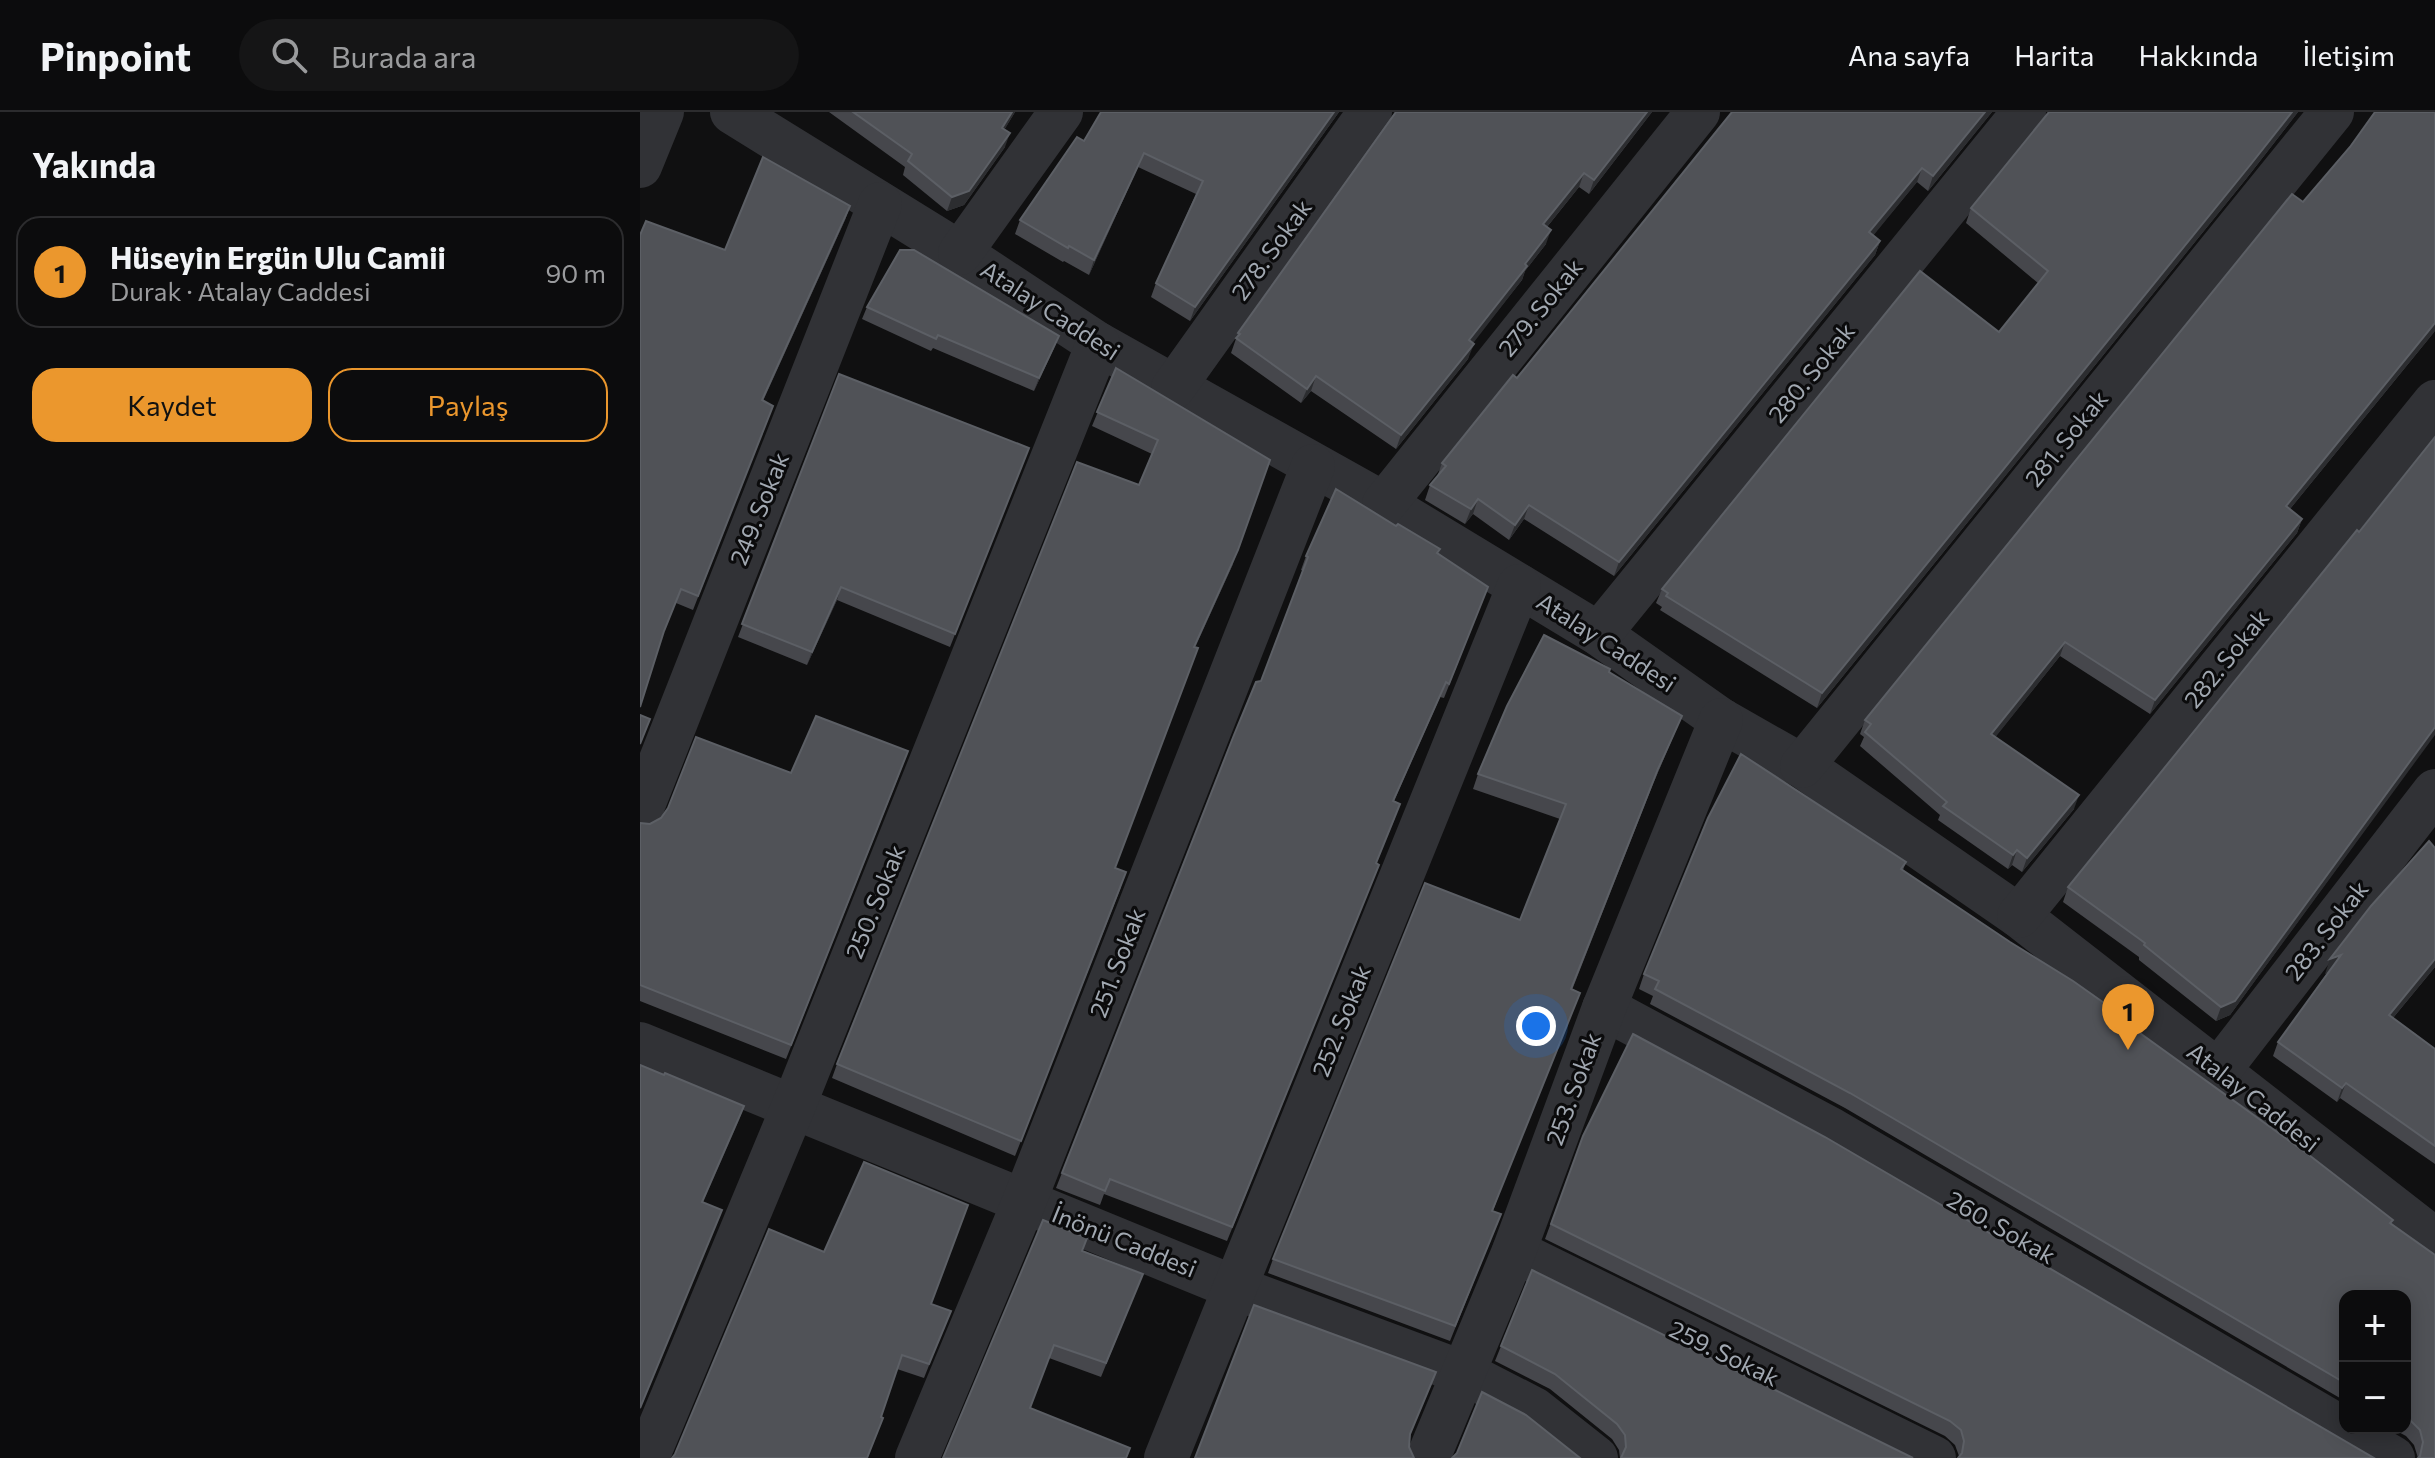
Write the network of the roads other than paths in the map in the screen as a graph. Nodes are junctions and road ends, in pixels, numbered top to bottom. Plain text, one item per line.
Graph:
1 (662, 112) edge
2 (1061, 112) edge
3 (1370, 112) edge
4 (1698, 112) edge
5 (2024, 112) edge
6 (2332, 112) edge
7 (744, 115) edge
8 (640, 166) edge
9 (880, 204) junction
10 (960, 253) junction
11 (1098, 344) junction
12 (1173, 388) junction
13 (2435, 402) edge
14 (1313, 466) junction
15 (1384, 504) junction
16 (1519, 586) junction
17 (1599, 634) junction
18 (1721, 720) junction
19 (1802, 766) junction
20 (2430, 809) edge
21 (640, 813) edge
22 (2019, 916) junction
23 (1604, 1008) junction
24 (640, 1044) edge
25 (2219, 1070) junction
26 (794, 1105) junction
27 (1024, 1202) junction
28 (2435, 1240) edge
29 (1514, 1251) junction
30 (1233, 1287) junction
31 (1464, 1373) junction
32 (647, 1458) edge
33 (917, 1458) edge
34 (1166, 1458) edge
35 (1428, 1458) edge
36 (1596, 1458) edge
37 (1934, 1458) edge
38 (2393, 1458) edge

1 - 8 street
2 - 10 street
3 - 12 street, 278. Sokak
4 - 15 street, 279. Sokak
5 - 17 street, 280. Sokak
6 - 19 street, 281. Sokak
7 - 9 street, Atalay Caddesi
9 - 10 street, Atalay Caddesi
9 - 21 street, 249. Sokak
10 - 11 street, Atalay Caddesi
11 - 12 street, Atalay Caddesi
11 - 26 street, 250. Sokak
12 - 14 street, Atalay Caddesi
13 - 22 street, 282. Sokak
14 - 15 street, Atalay Caddesi
14 - 27 street, 251. Sokak
15 - 16 street, Atalay Caddesi
16 - 17 street, Atalay Caddesi
16 - 30 street, 252. Sokak
17 - 18 street, Atalay Caddesi
18 - 19 street, Atalay Caddesi
18 - 23 street, 253. Sokak
19 - 22 street, Atalay Caddesi
20 - 25 street, 283. Sokak
22 - 25 street, Atalay Caddesi
23 - 29 street, 253. Sokak
23 - 38 street, 260. Sokak
24 - 26 street, İnönü Caddesi
25 - 28 street, Atalay Caddesi
26 - 27 street, İnönü Caddesi
26 - 32 street, 250. Sokak
27 - 30 street, İnönü Caddesi
27 - 33 street, 251. Sokak
29 - 31 street, 253. Sokak
29 - 37 street, 259. Sokak
30 - 31 street, İnönü Caddesi
30 - 34 street, 252. Sokak
31 - 35 street, 253. Sokak
31 - 36 street, İnönü Caddesi

